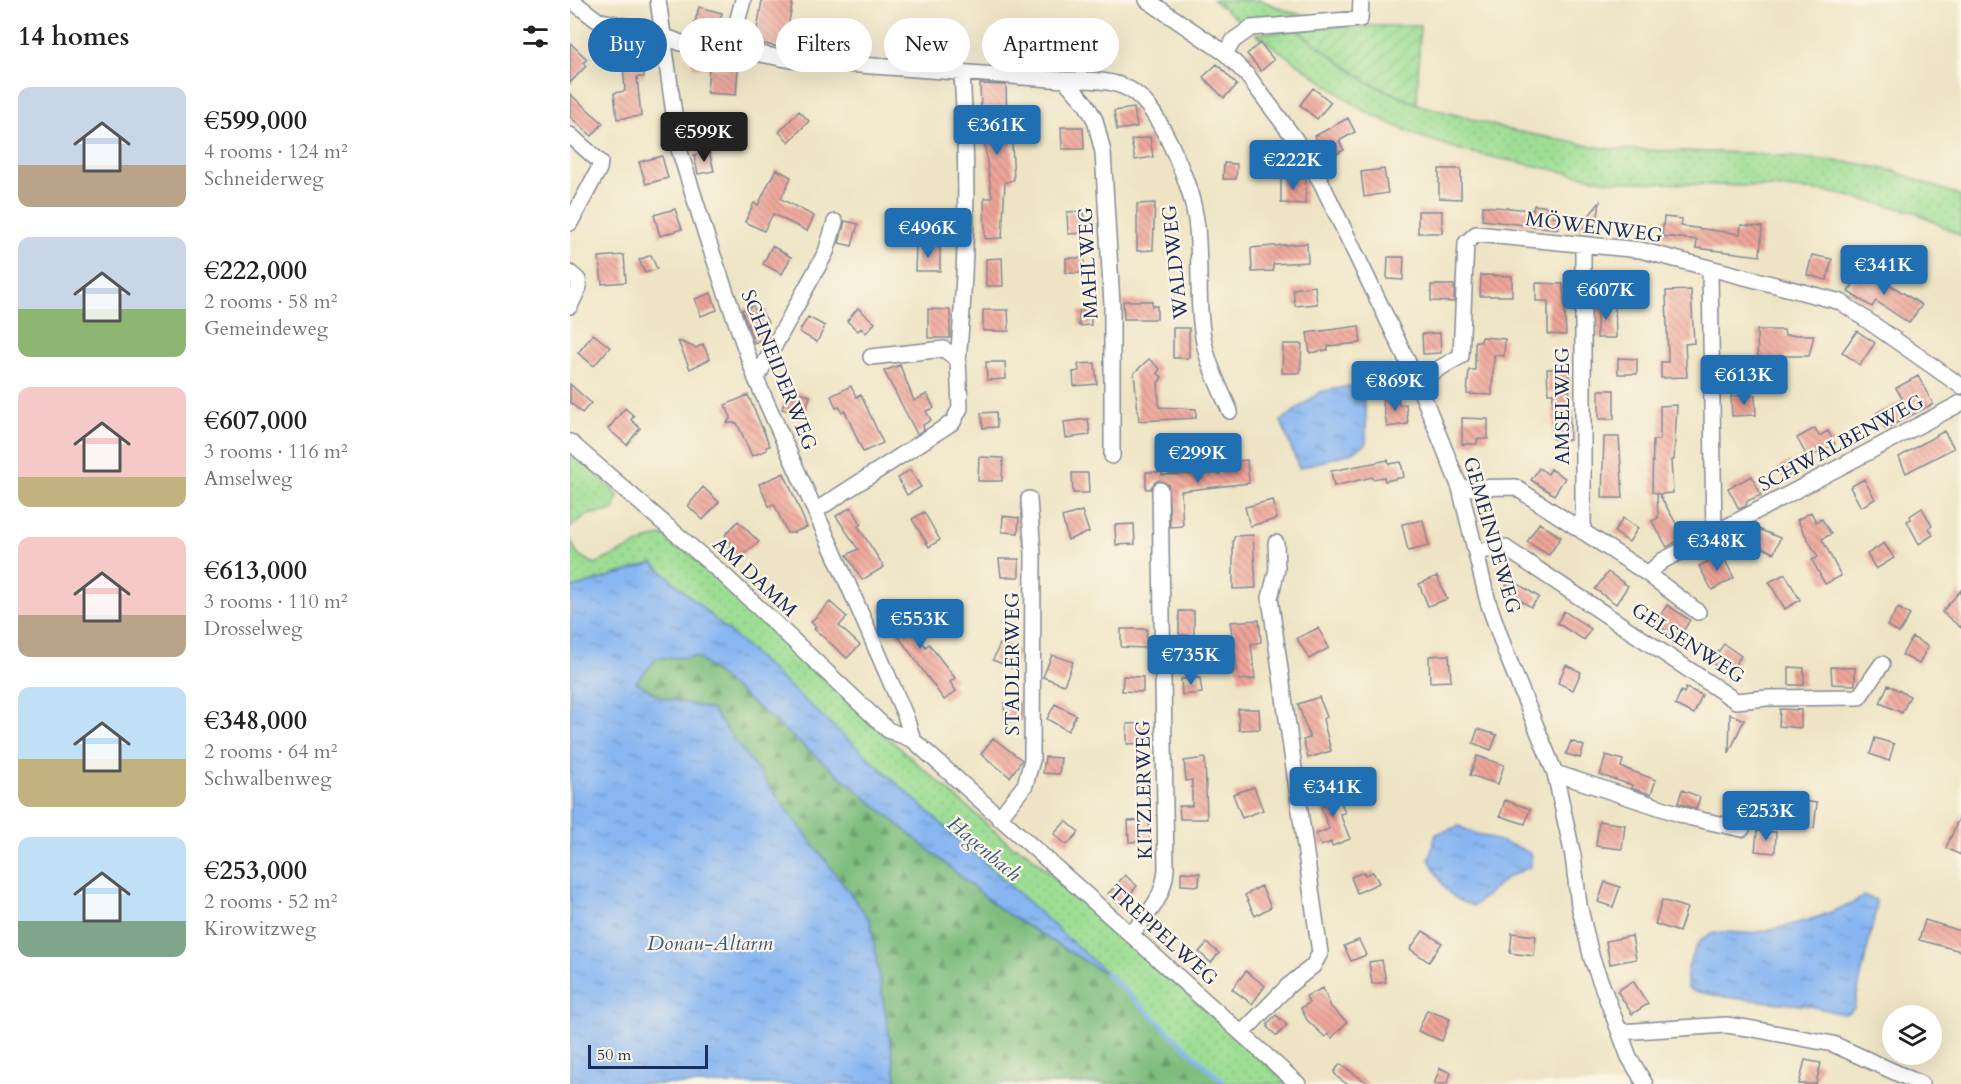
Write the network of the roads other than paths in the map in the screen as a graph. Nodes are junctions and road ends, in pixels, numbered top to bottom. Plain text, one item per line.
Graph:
1 (571, 0) edge
2 (658, 0) edge
3 (743, 0) edge
4 (1147, 0) edge
5 (1361, 0) edge
6 (594, 18) edge
7 (661, 18) edge
8 (738, 18) edge
9 (1226, 53) junction
10 (764, 55) edge
11 (667, 58) edge
12 (962, 73) junction
13 (1065, 80) junction
14 (570, 135) edge
15 (834, 222) dead end
16 (570, 223) edge
17 (1583, 245) junction
18 (1710, 270) junction
19 (570, 273) edge
20 (570, 306) edge
21 (871, 357) dead end
22 (958, 360) junction
23 (756, 379) junction
24 (1417, 381) junction
25 (1961, 386) edge
26 (1961, 403) edge
27 (1230, 411) dead end
28 (570, 442) edge
29 (1112, 456) dead end
30 (1460, 488) junction
31 (1160, 490) dead end
32 (1029, 499) dead end
33 (815, 511) junction
34 (1583, 532) junction
35 (1714, 534) junction
36 (1276, 543) dead end
37 (1477, 552) junction
38 (1648, 574) junction
39 (1698, 612) dead end
40 (1882, 664) dead end
41 (913, 740) junction
42 (1556, 773) junction
43 (999, 818) junction
44 (1742, 829) dead end
45 (1131, 934) junction
46 (1620, 1032) junction
47 (1242, 1034) junction
48 (1298, 1084) edge
49 (1645, 1084) edge
50 (1921, 1084) edge

1 - 6 street, WALDWEG
2 - 7 street, SCHNEIDERWEG
3 - 8 street
4 - 9 street, GEMEINDEWEG
5 - 9 street
9 - 24 street, GEMEINDEWEG
10 - 12 street, WALDWEG
11 - 23 street, SCHNEIDERWEG
12 - 13 street, WALDWEG
12 - 22 street
13 - 27 street, WALDWEG
13 - 29 street, MAHLWEG
14 - 16 street
15 - 23 street
17 - 18 street, MÖWENWEG
17 - 24 street, MÖWENWEG
17 - 34 street, AMSELWEG
18 - 25 street, MÖWENWEG
18 - 35 street
19 - 20 street
21 - 22 street
22 - 33 street
23 - 33 street, SCHNEIDERWEG
24 - 30 street, GEMEINDEWEG
26 - 35 street, SCHWALBENWEG
28 - 41 street, AM DAMM
30 - 34 street
30 - 37 street, GEMEINDEWEG
31 - 45 street, KITZLERWEG
32 - 43 street, STADLERWEG
33 - 41 street, SCHNEIDERWEG
34 - 38 street
35 - 38 street, SCHWALBENWEG
36 - 47 street
37 - 40 street, GELSENWEG
37 - 42 street, GEMEINDEWEG
38 - 39 street
41 - 43 street, TREPPELWEG
42 - 44 street
42 - 46 street, GEMEINDEWEG
43 - 45 street, TREPPELWEG
45 - 47 street, TREPPELWEG
46 - 49 street, GEMEINDEWEG
46 - 50 street
47 - 48 street, TREPPELWEG

